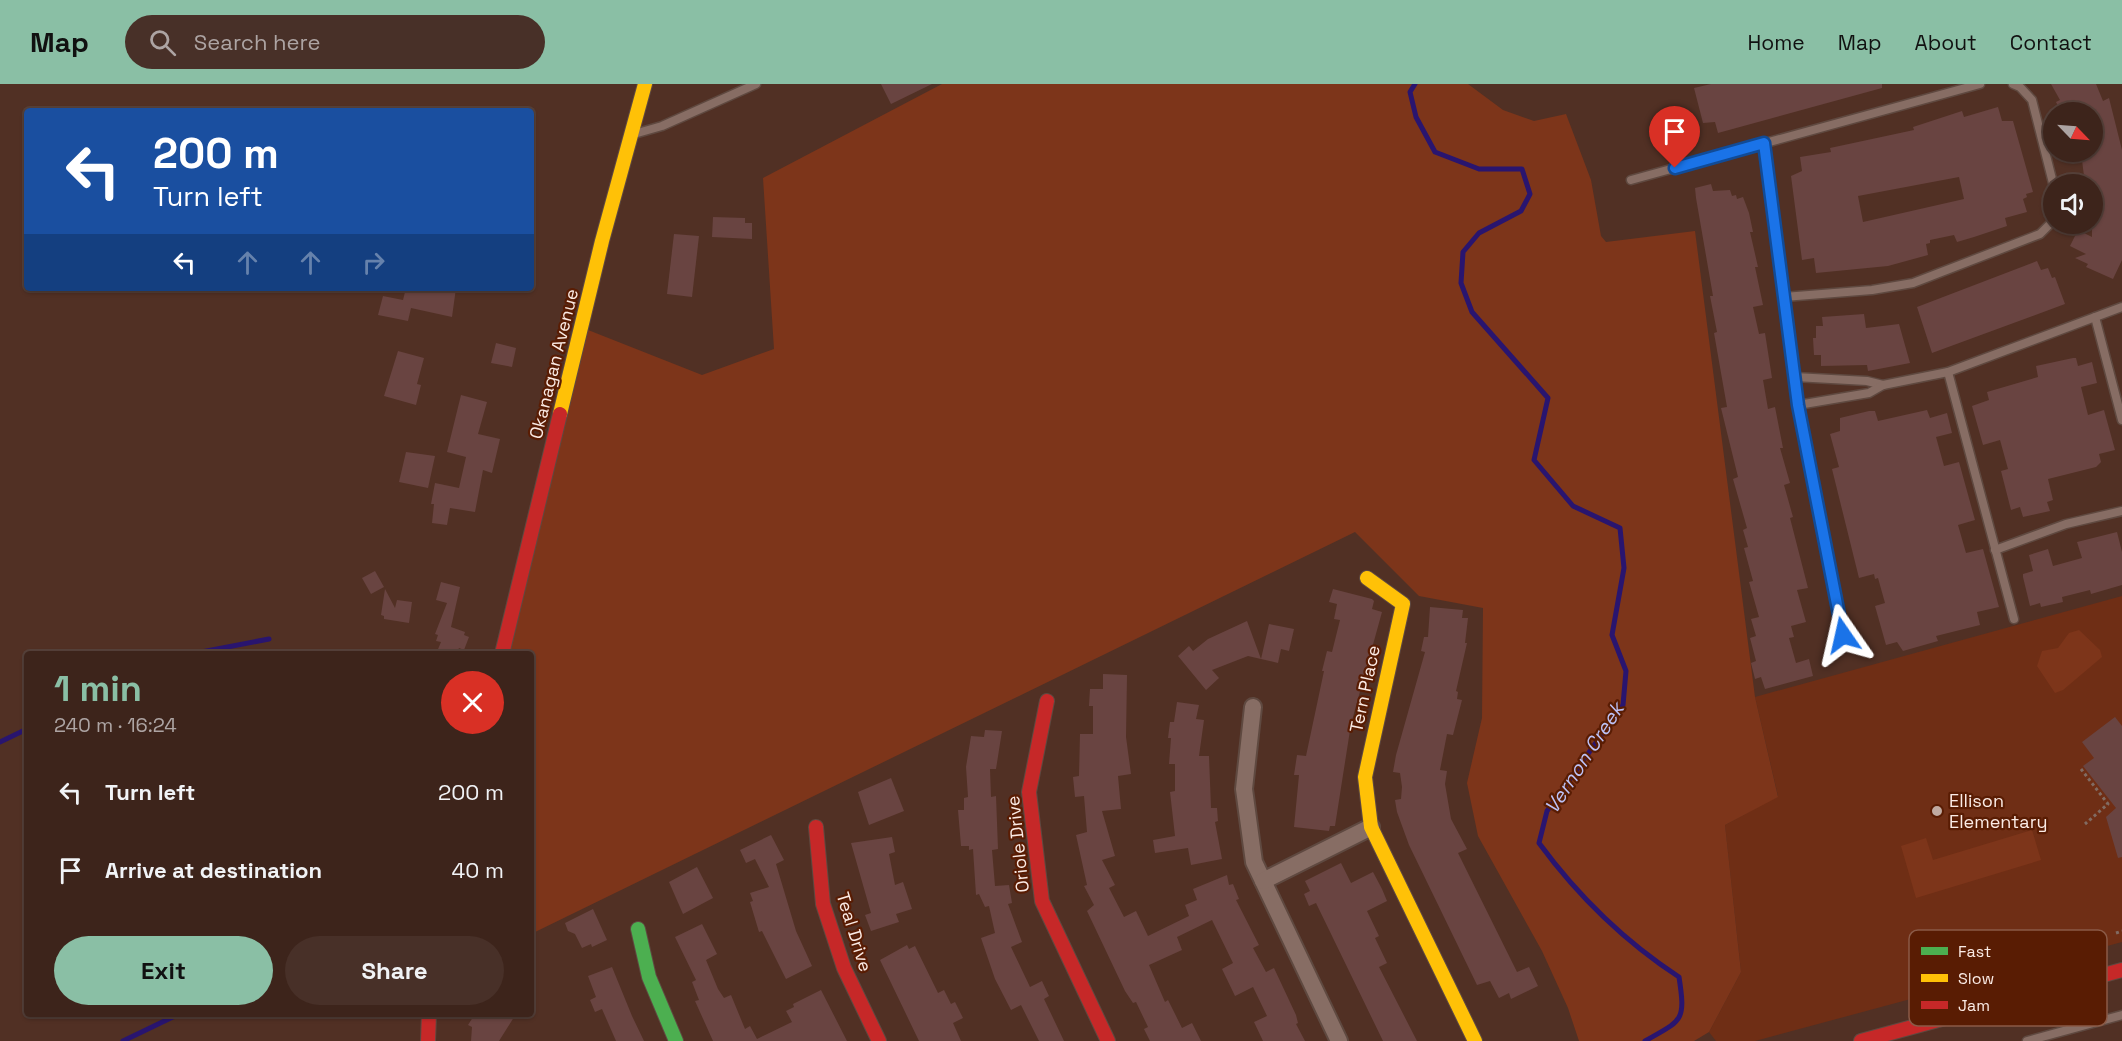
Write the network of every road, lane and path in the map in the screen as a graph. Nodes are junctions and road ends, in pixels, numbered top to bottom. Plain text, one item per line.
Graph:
1 (645, 84) edge
2 (756, 84) edge
3 (1980, 84) edge
4 (2013, 84) edge
5 (631, 135) junction
6 (1764, 143) junction
7 (2051, 174) edge
8 (1631, 180) dead end
9 (2043, 231) edge
10 (1784, 297) junction
11 (2122, 307) edge
12 (2095, 317) junction
13 (1948, 372) junction
14 (1795, 377) junction
15 (1883, 385) junction
16 (1798, 405) junction
17 (2122, 420) edge
18 (2122, 511) edge
19 (1995, 550) junction
20 (1367, 578) dead end
21 (2014, 619) dead end
22 (1843, 635) dead end
23 (503, 651) edge
24 (1047, 702) dead end
25 (1253, 707) dead end
26 (2081, 769) dead end
27 (2085, 824) dead end
28 (816, 827) dead end
29 (1371, 827) junction
30 (1263, 881) junction
31 (638, 929) dead end
32 (2122, 932) edge
33 (2116, 933) dead end
34 (2122, 970) edge
35 (2107, 974) edge
36 (2122, 1015) edge
37 (429, 1017) edge
38 (2107, 1019) edge
39 (1916, 1026) edge
40 (2081, 1026) edge
41 (428, 1041) edge
42 (676, 1041) edge
43 (879, 1041) edge
44 (1108, 1041) edge
45 (1339, 1041) edge
46 (1475, 1041) edge
47 (1861, 1041) edge
48 (2026, 1041) edge

1 - 5 street, Okanagan Avenue
2 - 5 lane
3 - 6 lane
4 - 7 lane
5 - 23 street, Okanagan Avenue
6 - 8 lane
6 - 10 lane
9 - 10 lane
10 - 14 lane
11 - 12 lane
12 - 13 lane
12 - 17 lane
13 - 15 lane
13 - 19 lane
14 - 15 lane
14 - 16 lane
15 - 16 lane
16 - 22 lane
18 - 19 lane
19 - 21 lane
20 - 29 street, Tern Place
24 - 44 street, Oriole Drive
25 - 30 street
26 - 27 path
28 - 43 street, Teal Drive
29 - 30 street
29 - 46 street, Tern Place
30 - 45 street
31 - 42 street
32 - 33 path
34 - 35 street
36 - 38 lane
37 - 41 street
39 - 47 street
40 - 48 lane

